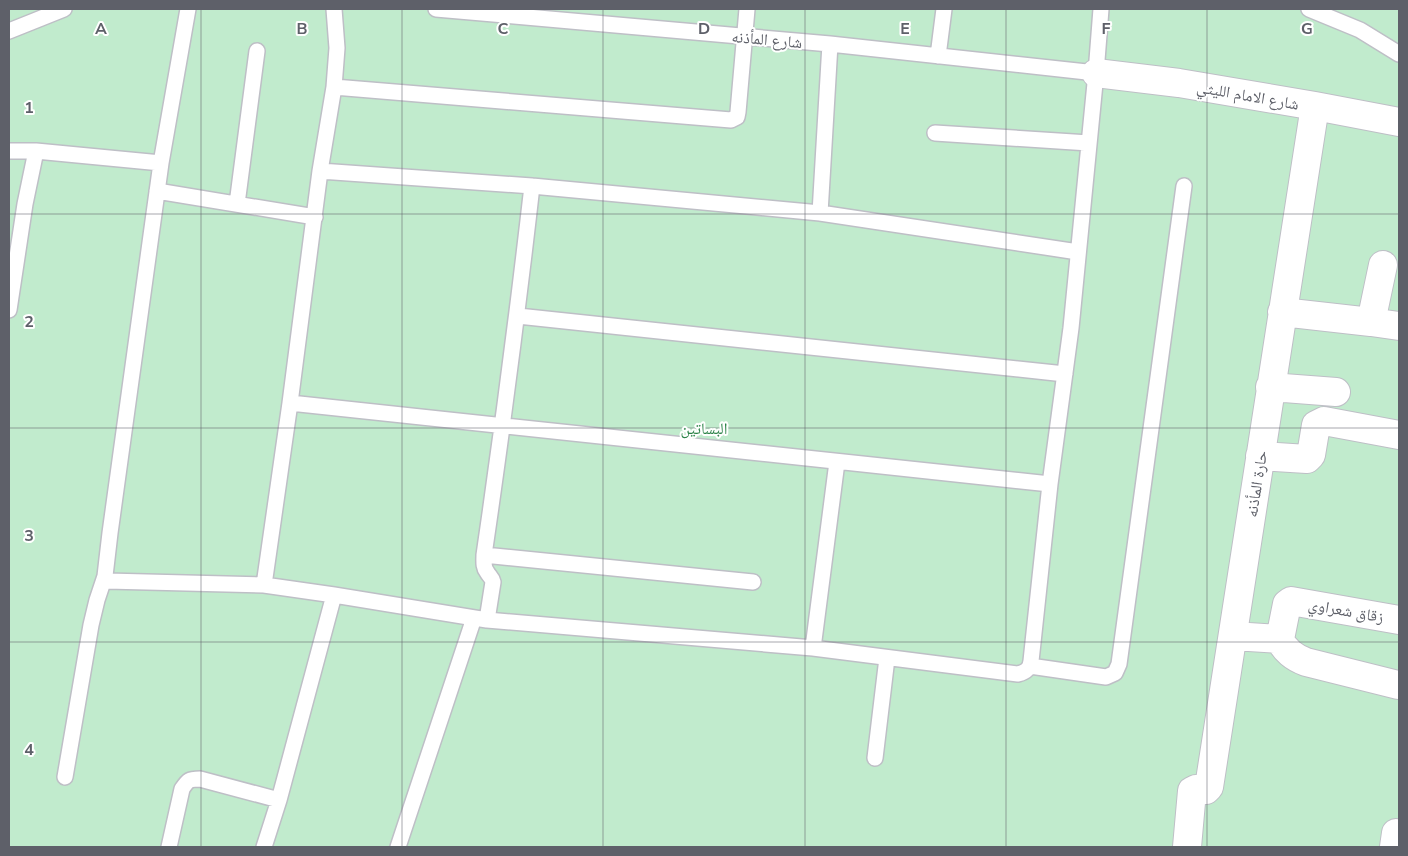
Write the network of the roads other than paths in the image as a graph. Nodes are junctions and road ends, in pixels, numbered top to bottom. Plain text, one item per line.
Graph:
1 (64, 9) edge
2 (188, 9) edge
3 (334, 9) edge
4 (436, 9) edge
5 (747, 9) edge
6 (944, 9) edge
7 (1101, 9) edge
8 (1309, 9) edge
9 (41, 13) edge
10 (9, 31) edge
11 (744, 37) junction
12 (830, 44) junction
13 (257, 51) dead end
14 (1399, 54) edge
15 (938, 56) junction
16 (1096, 73) junction
17 (334, 87) junction
18 (1315, 106) junction
19 (1399, 122) edge
20 (935, 133) dead end
21 (1089, 143) junction
22 (9, 151) edge
23 (36, 152) junction
24 (161, 163) junction
25 (320, 171) junction
26 (532, 186) junction
27 (1184, 186) dead end
28 (158, 191) junction
29 (237, 204) junction
30 (820, 213) junction
31 (315, 216) junction
32 (1078, 252) junction
33 (1382, 265) dead end
34 (9, 310) edge
35 (1282, 312) junction
36 (518, 316) junction
37 (1371, 322) junction
38 (1399, 326) edge
39 (1065, 374) junction
40 (1270, 387) junction
41 (1336, 392) dead end
42 (290, 403) junction
43 (504, 425) junction
44 (1399, 435) edge
45 (1260, 456) junction
46 (837, 462) junction
47 (1050, 484) junction
48 (484, 555) junction
49 (105, 576) junction
50 (753, 582) dead end
51 (264, 586) junction
52 (334, 595) junction
53 (481, 619) junction
54 (1399, 620) edge
55 (1232, 636) junction
56 (1279, 639) junction
57 (813, 648) junction
58 (887, 658) junction
59 (1030, 666) junction
60 (1398, 686) dead end
61 (876, 758) dead end
62 (64, 777) dead end
63 (280, 800) junction
64 (169, 847) edge
65 (264, 847) edge
66 (398, 847) edge
67 (1187, 847) edge

1 - 9 lane
2 - 24 lane
3 - 17 lane
4 - 11 lane, شارع المأذنه
5 - 11 lane
6 - 15 lane
7 - 16 lane
8 - 14 lane
9 - 10 lane
11 - 12 lane, شارع المأذنه
11 - 17 lane
12 - 15 lane, شارع المأذنه
12 - 30 lane
13 - 29 lane
15 - 16 lane, شارع المأذنه
16 - 18 street, شارع الامام الليثي
16 - 21 lane
17 - 25 lane
18 - 19 street, شارع الامام الليثي
18 - 35 street, حارة المأذنه
20 - 21 lane
21 - 32 lane
22 - 23 lane
23 - 24 lane
23 - 34 lane
24 - 28 lane
25 - 26 lane
25 - 31 lane
26 - 30 lane
26 - 36 lane
27 - 59 lane
28 - 29 lane
28 - 49 lane
29 - 31 lane
30 - 32 lane
31 - 42 lane
32 - 39 lane
33 - 37 street
35 - 37 street
35 - 40 street, حارة المأذنه
36 - 39 lane
36 - 43 lane
37 - 38 street
39 - 47 lane
40 - 41 street
40 - 45 street, حارة المأذنه
42 - 43 lane
42 - 51 lane
43 - 46 lane
43 - 48 lane
44 - 45 street
45 - 55 street, حارة المأذنه
46 - 47 lane
46 - 57 lane
47 - 59 lane
48 - 50 lane
48 - 53 lane
49 - 51 lane
49 - 62 lane
51 - 52 lane
52 - 53 lane
52 - 63 lane
53 - 57 lane
53 - 66 lane
54 - 56 street, زقاق شعراوي
55 - 56 street
55 - 67 street, حارة المأذنه
56 - 60 street
57 - 58 lane
58 - 59 lane
58 - 61 lane
63 - 64 lane
63 - 65 lane

